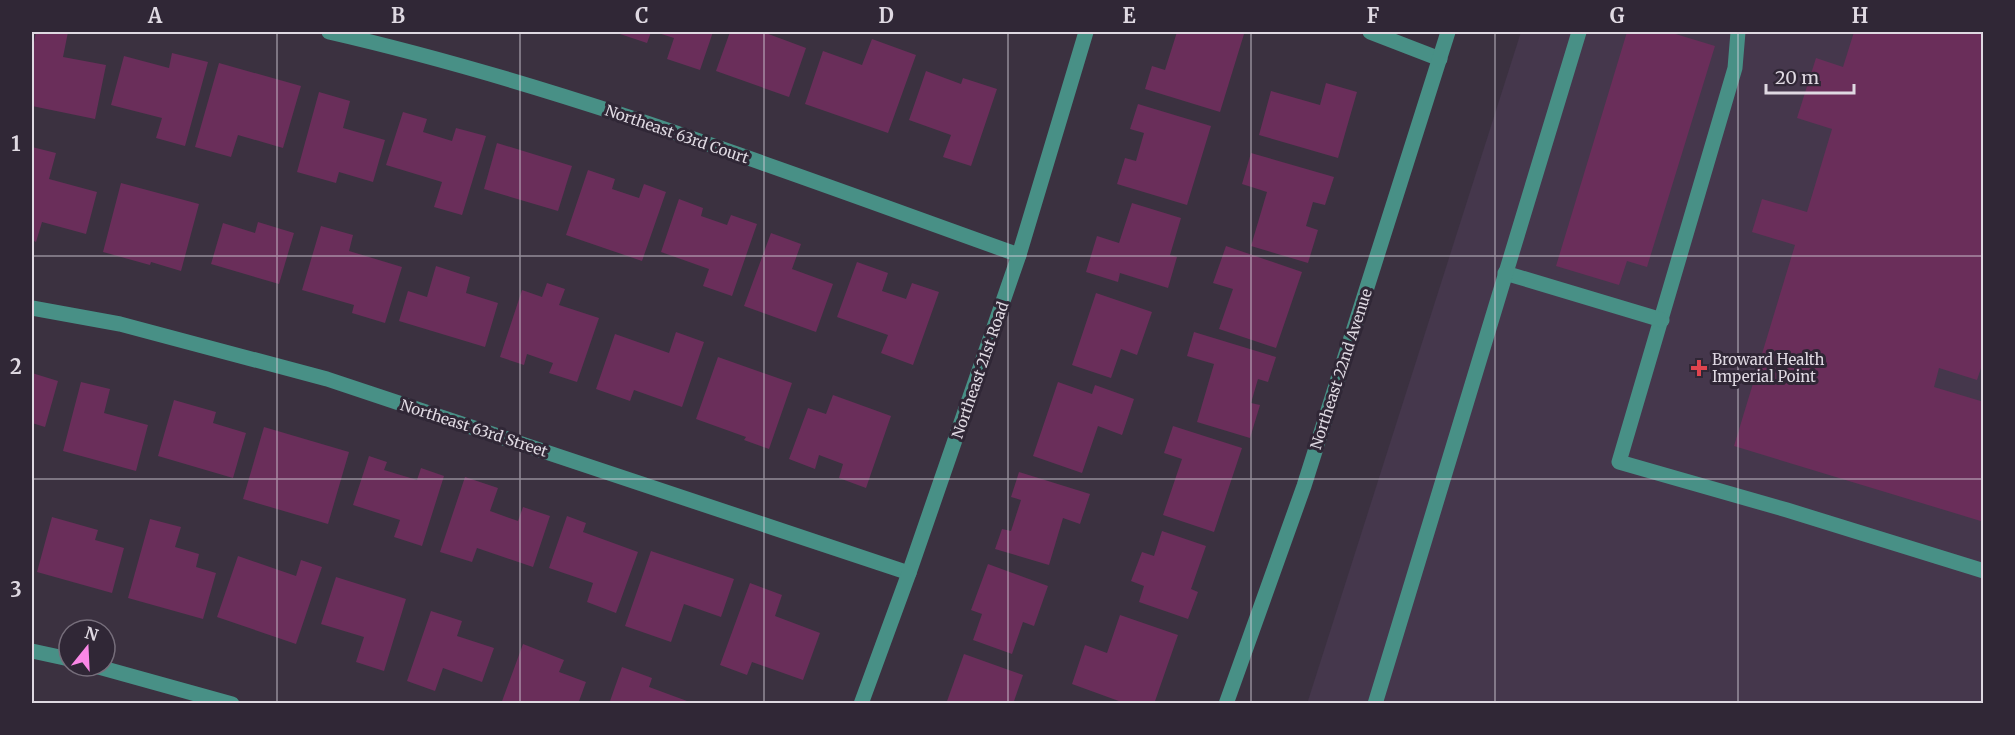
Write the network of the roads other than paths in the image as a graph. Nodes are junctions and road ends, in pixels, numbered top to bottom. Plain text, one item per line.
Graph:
1 (329, 32) edge
2 (1086, 32) edge
3 (1370, 32) edge
4 (1448, 32) edge
5 (1579, 32) edge
6 (1738, 32) edge
7 (1440, 59) junction
8 (1019, 255) junction
9 (1505, 273) junction
10 (32, 309) edge
11 (1662, 320) junction
12 (1983, 571) edge
13 (909, 573) junction
14 (32, 651) edge
15 (57, 656) edge
16 (117, 672) edge
17 (232, 704) edge
18 (861, 704) edge
19 (1226, 704) edge
20 (1375, 704) edge

1 - 8 street, Northeast 63rd Court
2 - 8 street, Northeast 21st Road
3 - 7 street
4 - 7 street, Northeast 22nd Avenue
5 - 9 street
6 - 11 street
7 - 19 street, Northeast 22nd Avenue
8 - 13 street, Northeast 21st Road
9 - 11 street
9 - 20 street
10 - 13 street, Northeast 63rd Street
11 - 12 street
13 - 18 street, Northeast 21st Road
14 - 15 street
16 - 17 street

